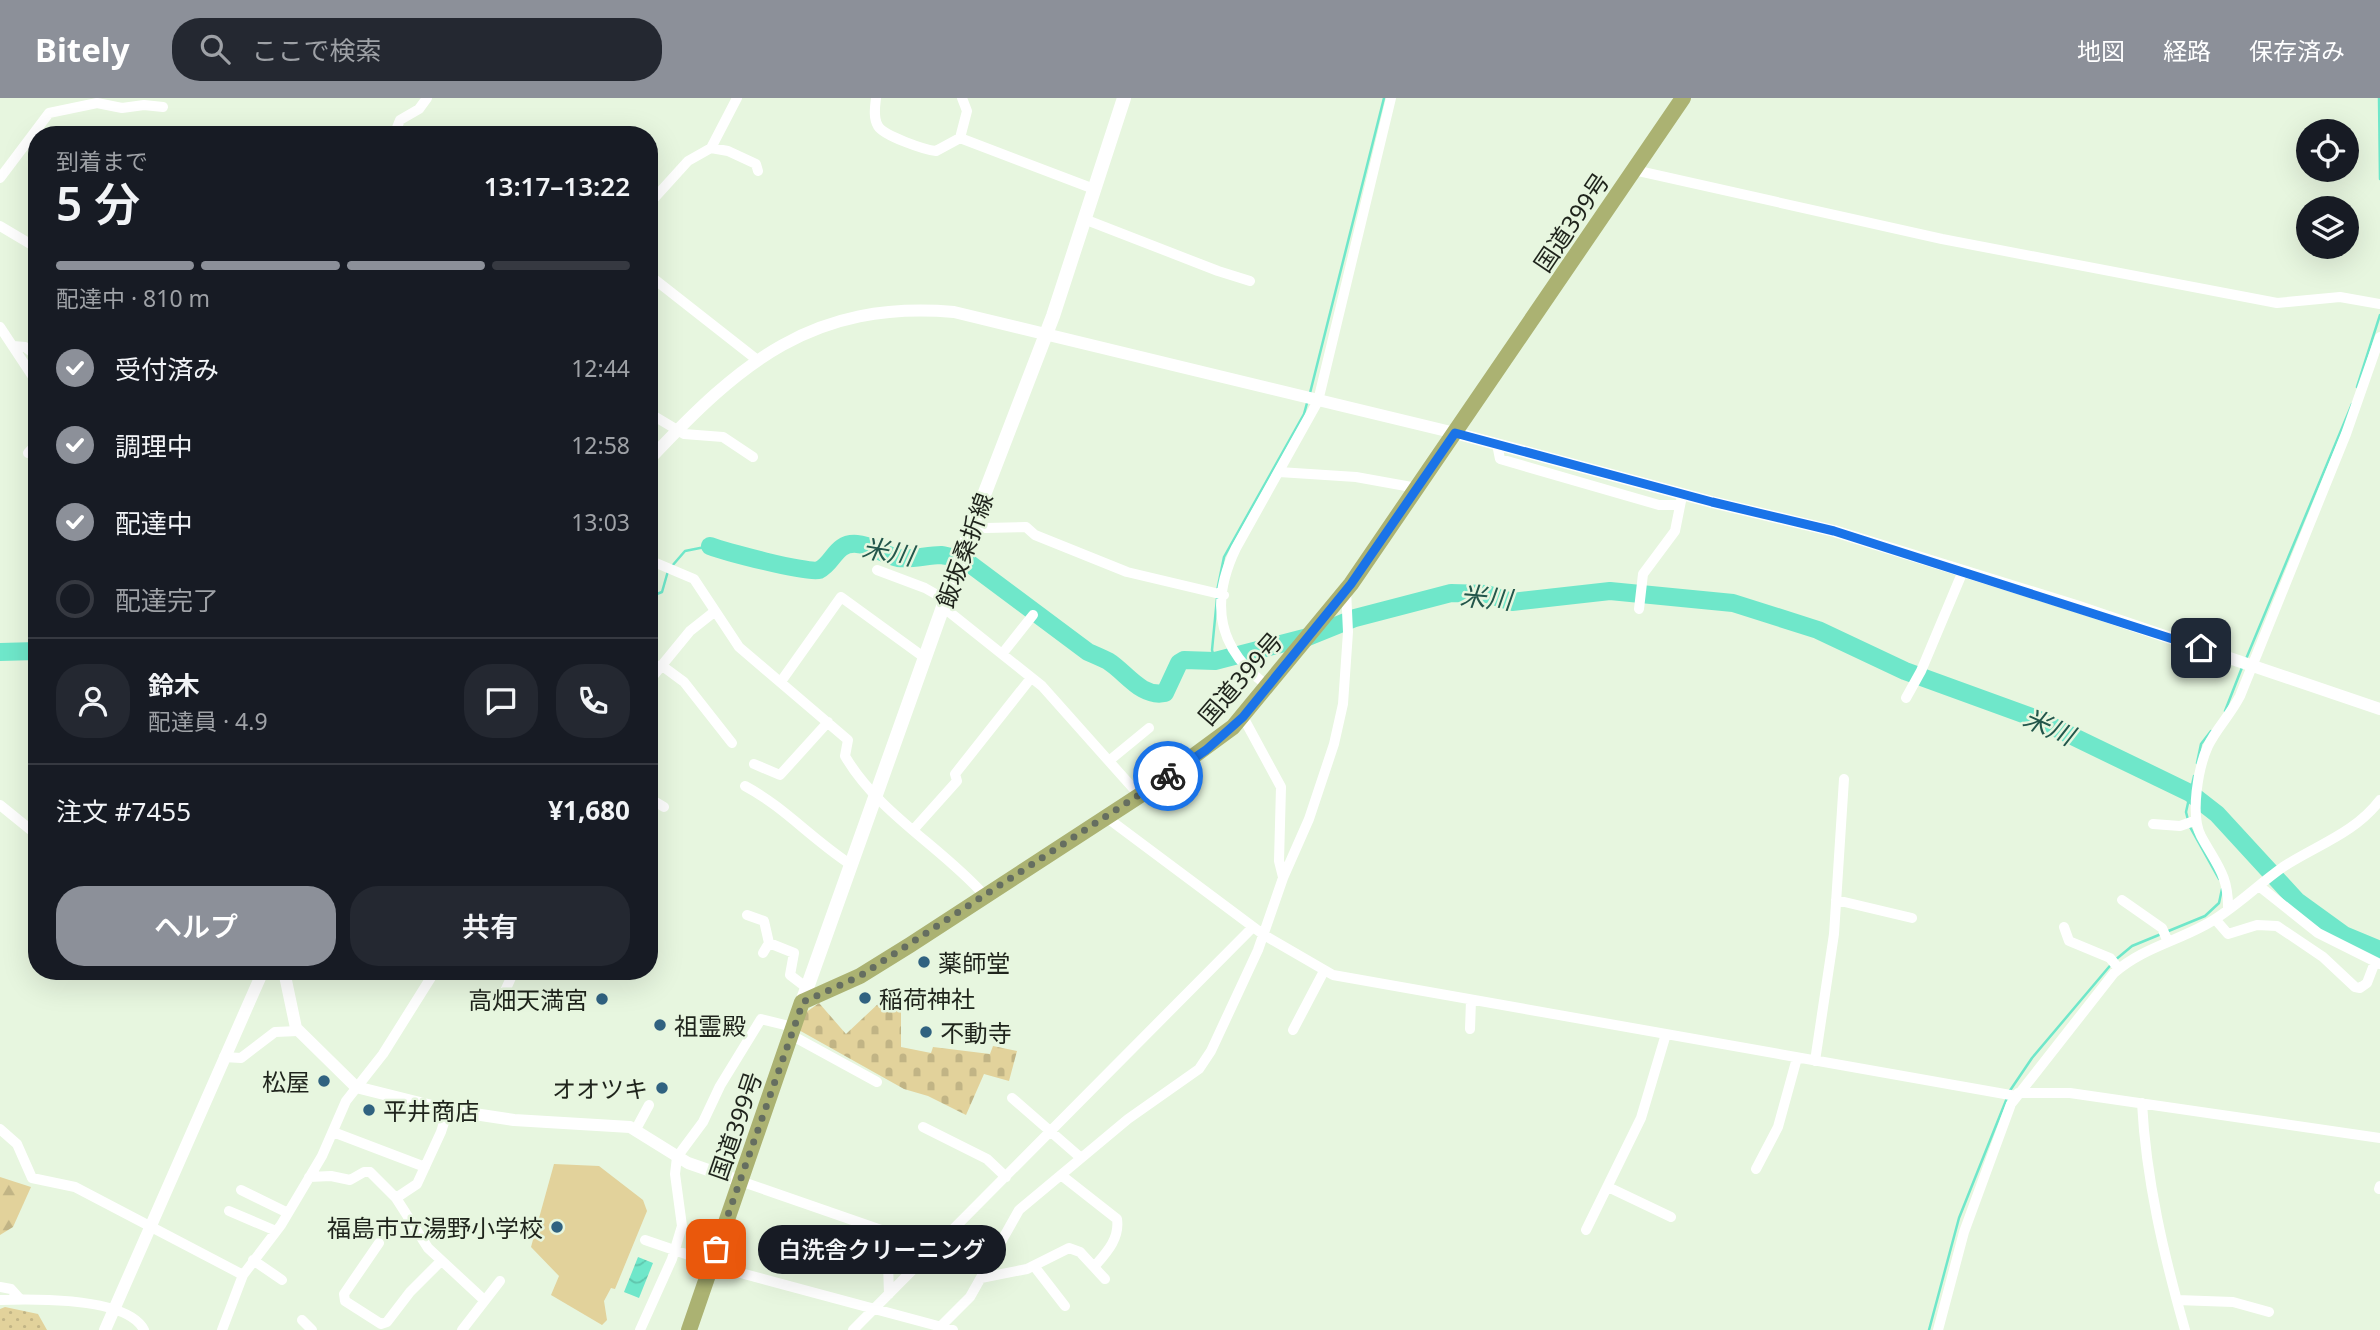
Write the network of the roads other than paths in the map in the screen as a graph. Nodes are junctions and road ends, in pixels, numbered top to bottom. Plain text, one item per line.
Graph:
1 (426, 98) edge
2 (737, 98) edge
3 (962, 98) edge
4 (1124, 98) edge
5 (1391, 98) edge
6 (1683, 98) edge
7 (876, 99) edge
8 (163, 107) dead end
9 (39, 126) edge
10 (398, 126) edge
11 (960, 138) junction
12 (28, 141) edge
13 (711, 148) junction
14 (1634, 170) junction
15 (758, 171) dead end
16 (0, 178) edge
17 (1094, 190) junction
18 (658, 194) edge
19 (1084, 219) junction
20 (0, 226) edge
21 (28, 243) edge
22 (1250, 281) dead end
23 (658, 282) edge
24 (2379, 304) edge
25 (0, 327) edge
26 (1046, 335) junction
27 (2380, 337) edge
28 (13, 346) junction
29 (28, 350) edge
30 (757, 359) junction
31 (28, 369) edge
32 (1316, 400) junction
33 (658, 418) edge
34 (678, 429) junction
35 (1455, 433) junction
36 (658, 450) edge
37 (753, 457) dead end
38 (1279, 472) junction
39 (1417, 488) junction
40 (1681, 500) junction
41 (972, 525) junction
42 (658, 564) edge
43 (877, 570) dead end
44 (1963, 571) junction
45 (1346, 590) junction
46 (1219, 594) junction
47 (1640, 600) dead end
48 (944, 604) junction
49 (714, 612) junction
50 (1033, 615) dead end
51 (1002, 654) junction
52 (925, 658) junction
53 (661, 665) junction
54 (2250, 665) junction
55 (658, 669) edge
56 (1031, 678) junction
57 (782, 680) junction
58 (1268, 686) junction
59 (1906, 698) dead end
60 (2380, 709) edge
61 (1243, 717) junction
62 (828, 722) junction
63 (1149, 728) dead end
64 (732, 743) dead end
65 (1110, 760) junction
66 (754, 764) dead end
67 (1844, 779) dead end
68 (745, 786) dead end
69 (876, 794) junction
70 (1140, 796) junction
71 (2380, 800) edge
72 (658, 803) edge
73 (0, 805) edge
74 (664, 807) dead end
75 (1106, 817) junction
76 (2191, 822) junction
77 (2153, 824) dead end
78 (28, 828) edge
79 (914, 829) junction
80 (850, 864) junction
81 (1283, 878) junction
82 (2260, 885) junction
83 (985, 896) junction
84 (1836, 900) junction
85 (2122, 900) dead end
86 (2228, 910) junction
87 (747, 915) dead end
88 (1912, 918) dead end
89 (2215, 919) junction
90 (2064, 927) dead end
91 (1253, 928) junction
92 (1264, 935) junction
93 (2166, 937) junction
94 (2378, 963) edge
95 (2116, 965) junction
96 (1324, 971) junction
97 (259, 980) edge
98 (286, 980) edge
99 (429, 980) edge
100 (509, 980) edge
101 (805, 995) junction
102 (1471, 1000) junction
103 (500, 1002) dead end
104 (1470, 1029) dead end
105 (1293, 1030) dead end
106 (298, 1031) junction
107 (792, 1031) junction
108 (1666, 1034) junction
109 (224, 1057) junction
110 (1797, 1058) junction
111 (1815, 1061) junction
112 (877, 1082) dead end
113 (356, 1087) junction
114 (2012, 1095) junction
115 (1012, 1098) dead end
116 (2142, 1103) junction
117 (649, 1105) dead end
118 (448, 1110) junction
119 (923, 1127) dead end
120 (0, 1129) edge
121 (636, 1129) junction
122 (1051, 1131) junction
123 (333, 1132) junction
124 (2380, 1138) edge
125 (677, 1157) junction
126 (1081, 1158) junction
127 (425, 1167) junction
128 (1756, 1169) dead end
129 (1061, 1174) junction
130 (1006, 1177) junction
131 (309, 1178) junction
132 (740, 1181) junction
133 (1608, 1187) junction
134 (241, 1191) dead end
135 (396, 1198) junction
136 (229, 1211) dead end
137 (288, 1213) junction
138 (1671, 1217) dead end
139 (149, 1227) junction
140 (1586, 1230) dead end
141 (276, 1231) junction
142 (645, 1240) dead end
143 (379, 1242) dead end
144 (675, 1251) junction
145 (253, 1260) junction
146 (441, 1261) junction
147 (711, 1264) junction
148 (1034, 1266) junction
149 (1094, 1267) junction
150 (243, 1275) junction
151 (981, 1278) junction
152 (1105, 1279) dead end
153 (282, 1280) dead end
154 (500, 1281) dead end
155 (0, 1287) edge
156 (889, 1294) junction
157 (20, 1299) junction
158 (483, 1299) junction
159 (0, 1300) edge
160 (2177, 1300) junction
161 (1065, 1306) dead end
162 (875, 1308) junction
163 (114, 1310) junction
164 (2269, 1312) dead end
165 (302, 1320) dead end
166 (939, 1328) edge
167 (105, 1330) edge
168 (144, 1330) edge
169 (222, 1330) edge
170 (312, 1330) edge
171 (462, 1330) edge
172 (640, 1330) edge
173 (689, 1330) edge
174 (853, 1330) edge
175 (953, 1330) edge
176 (1938, 1330) edge
177 (2185, 1330) edge

1 - 10 street
2 - 13 street
3 - 11 street
4 - 17 main road, 飯坂桑折線
5 - 32 street
6 - 14 highway, 国道399号
7 - 11 street
8 - 9 street
11 - 17 street
12 - 16 street
13 - 15 street
13 - 18 street
14 - 24 street
14 - 35 highway, 国道399号
17 - 19 main road, 飯坂桑折線
19 - 22 street
19 - 26 main road, 飯坂桑折線
20 - 21 street
23 - 30 street
25 - 28 street
26 - 30 street
26 - 32 street
26 - 41 main road, 飯坂桑折線
27 - 54 street
28 - 29 street
28 - 31 street
30 - 34 street
32 - 35 street
32 - 38 street
33 - 34 street
34 - 36 street
34 - 37 street
35 - 39 highway, 国道399号
35 - 40 street
38 - 39 street
38 - 46 street
39 - 45 highway, 国道399号
40 - 44 street
40 - 47 street
41 - 46 street
41 - 48 main road, 飯坂桑折線
42 - 49 street
43 - 48 street
44 - 54 street
44 - 59 street
45 - 58 highway, 国道399号
45 - 81 street
46 - 58 street
48 - 51 street
48 - 52 main road, 飯坂桑折線
49 - 53 street
49 - 57 street
50 - 51 street
51 - 56 street
52 - 57 street
52 - 69 main road, 飯坂桑折線
53 - 55 street
53 - 64 street
54 - 60 street
54 - 76 street
56 - 65 street
56 - 79 street
57 - 62 street
58 - 61 highway, 国道399号
61 - 70 highway, 国道399号
61 - 81 street
62 - 66 street
62 - 69 street
63 - 65 street
65 - 70 street
67 - 84 street
68 - 80 street
69 - 79 street
69 - 80 main road, 飯坂桑折線
70 - 75 highway, 国道399号
71 - 82 street
72 - 74 street
73 - 78 street
75 - 83 highway, 国道399号
75 - 91 street
76 - 77 street
76 - 86 street
79 - 83 street
80 - 101 main road, 飯坂桑折線
81 - 92 street
82 - 86 street
82 - 94 street
83 - 101 highway, 国道399号
84 - 88 street
84 - 111 street
85 - 93 street
86 - 89 street
87 - 101 street
89 - 93 street
89 - 94 street
90 - 95 street
91 - 92 street
91 - 122 street
92 - 96 street
92 - 126 street
93 - 95 street
95 - 114 street
96 - 102 street
96 - 105 street
97 - 109 street
98 - 106 street
99 - 113 street
100 - 103 street
101 - 107 highway, 国道399号
102 - 104 street
102 - 108 street
106 - 109 street
106 - 113 street
107 - 112 street
107 - 125 street
107 - 132 highway, 国道399号
108 - 110 street
108 - 133 street
109 - 139 street
110 - 111 street
110 - 128 street
111 - 114 street
113 - 118 street
113 - 123 street
114 - 116 street
114 - 176 street
115 - 122 street
116 - 124 street
116 - 160 street
117 - 121 street
118 - 121 street
118 - 127 street
119 - 130 street
120 - 139 street
121 - 125 street
122 - 126 street
122 - 130 street
123 - 127 street
123 - 131 street
125 - 132 street
125 - 144 street
126 - 129 street
127 - 135 street
129 - 149 street
129 - 151 street
130 - 156 street
131 - 135 street
131 - 137 street
132 - 147 highway, 国道399号
132 - 156 street
133 - 138 street
133 - 140 street
134 - 137 street
135 - 146 street
136 - 141 street
137 - 141 street
139 - 150 street
139 - 163 street
141 - 145 street
142 - 144 street
143 - 146 street
144 - 147 street
144 - 172 street
145 - 150 street
145 - 153 street
146 - 158 street
147 - 162 street
147 - 173 highway, 国道399号
148 - 149 street
148 - 151 street
148 - 161 street
149 - 152 street
150 - 169 street
151 - 166 street
154 - 158 street
155 - 157 street
156 - 162 street
157 - 159 street
157 - 163 street
158 - 171 street
160 - 164 street
160 - 177 street
162 - 166 street
162 - 174 street
163 - 167 street
163 - 168 street
165 - 170 street
166 - 175 street

